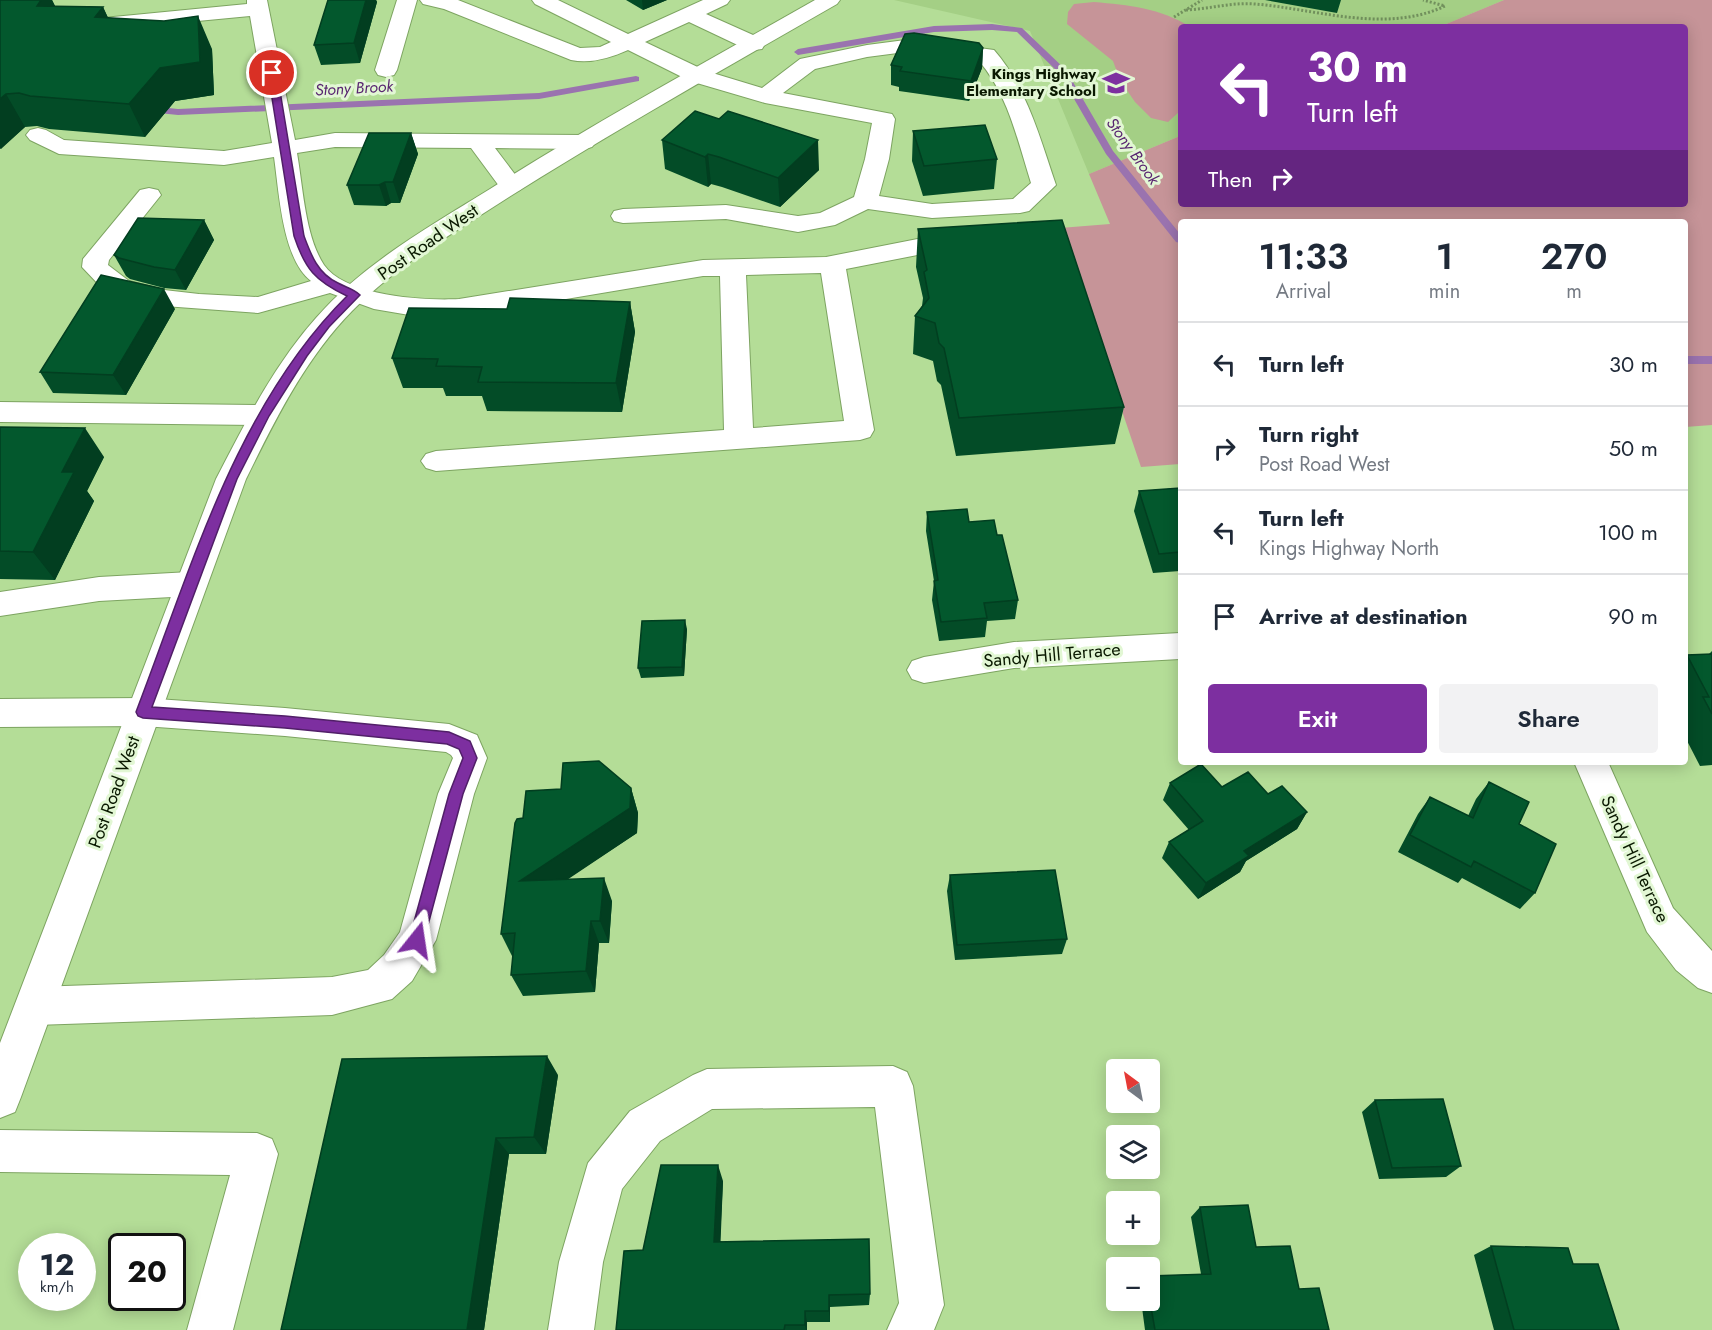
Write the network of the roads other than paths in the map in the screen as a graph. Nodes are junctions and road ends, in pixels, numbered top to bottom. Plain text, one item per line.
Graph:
1 (407, 0) edge
2 (430, 0) edge
3 (542, 0) edge
4 (720, 0) edge
5 (830, 0) edge
6 (258, 5) edge
7 (689, 14) junction
8 (100, 24) edge
9 (627, 42) junction
10 (754, 44) junction
11 (386, 70) dead end
12 (698, 76) junction
13 (765, 96) junction
14 (38, 135) dead end
15 (478, 141) junction
16 (584, 142) junction
17 (285, 149) junction
18 (511, 185) junction
19 (149, 195) dead end
20 (865, 201) junction
21 (623, 216) dead end
22 (973, 241) edge
23 (831, 264) junction
24 (733, 267) junction
25 (342, 289) junction
26 (0, 412) edge
27 (264, 415) junction
28 (739, 438) junction
29 (436, 461) dead end
30 (190, 584) junction
31 (0, 604) edge
32 (1178, 646) edge
33 (924, 670) dead end
34 (143, 712) junction
35 (0, 714) edge
36 (1592, 765) edge
37 (1712, 975) edge
38 (35, 1006) junction
39 (0, 1097) edge
40 (0, 1151) edge
41 (210, 1330) edge
42 (571, 1330) edge
43 (910, 1330) edge

1 - 11 main road
2 - 9 main road
3 - 9 main road
4 - 7 main road
5 - 10 main road, Post Road West
6 - 8 main road
6 - 17 main road
7 - 9 main road
7 - 10 main road
9 - 12 main road
10 - 12 main road, Post Road West
12 - 13 main road
12 - 16 main road, Post Road West
13 - 20 main road
13 - 20 main road
14 - 17 main road
15 - 16 main road
15 - 17 main road
15 - 18 main road
16 - 18 main road, Post Road West
17 - 25 main road
18 - 25 main road, Post Road West
19 - 25 main road
20 - 21 main road
22 - 23 main road
23 - 24 main road
23 - 28 main road
24 - 25 main road
24 - 28 main road
25 - 27 main road, Post Road West
26 - 27 main road
27 - 30 main road, Post Road West
28 - 29 main road
30 - 31 main road
30 - 34 main road, Post Road West
32 - 33 main road, Sandy Hill Terrace
34 - 35 main road
34 - 38 main road, Post Road West
34 - 38 main road
36 - 37 main road, Sandy Hill Terrace
38 - 39 main road, Post Road West
40 - 41 main road
42 - 43 main road

